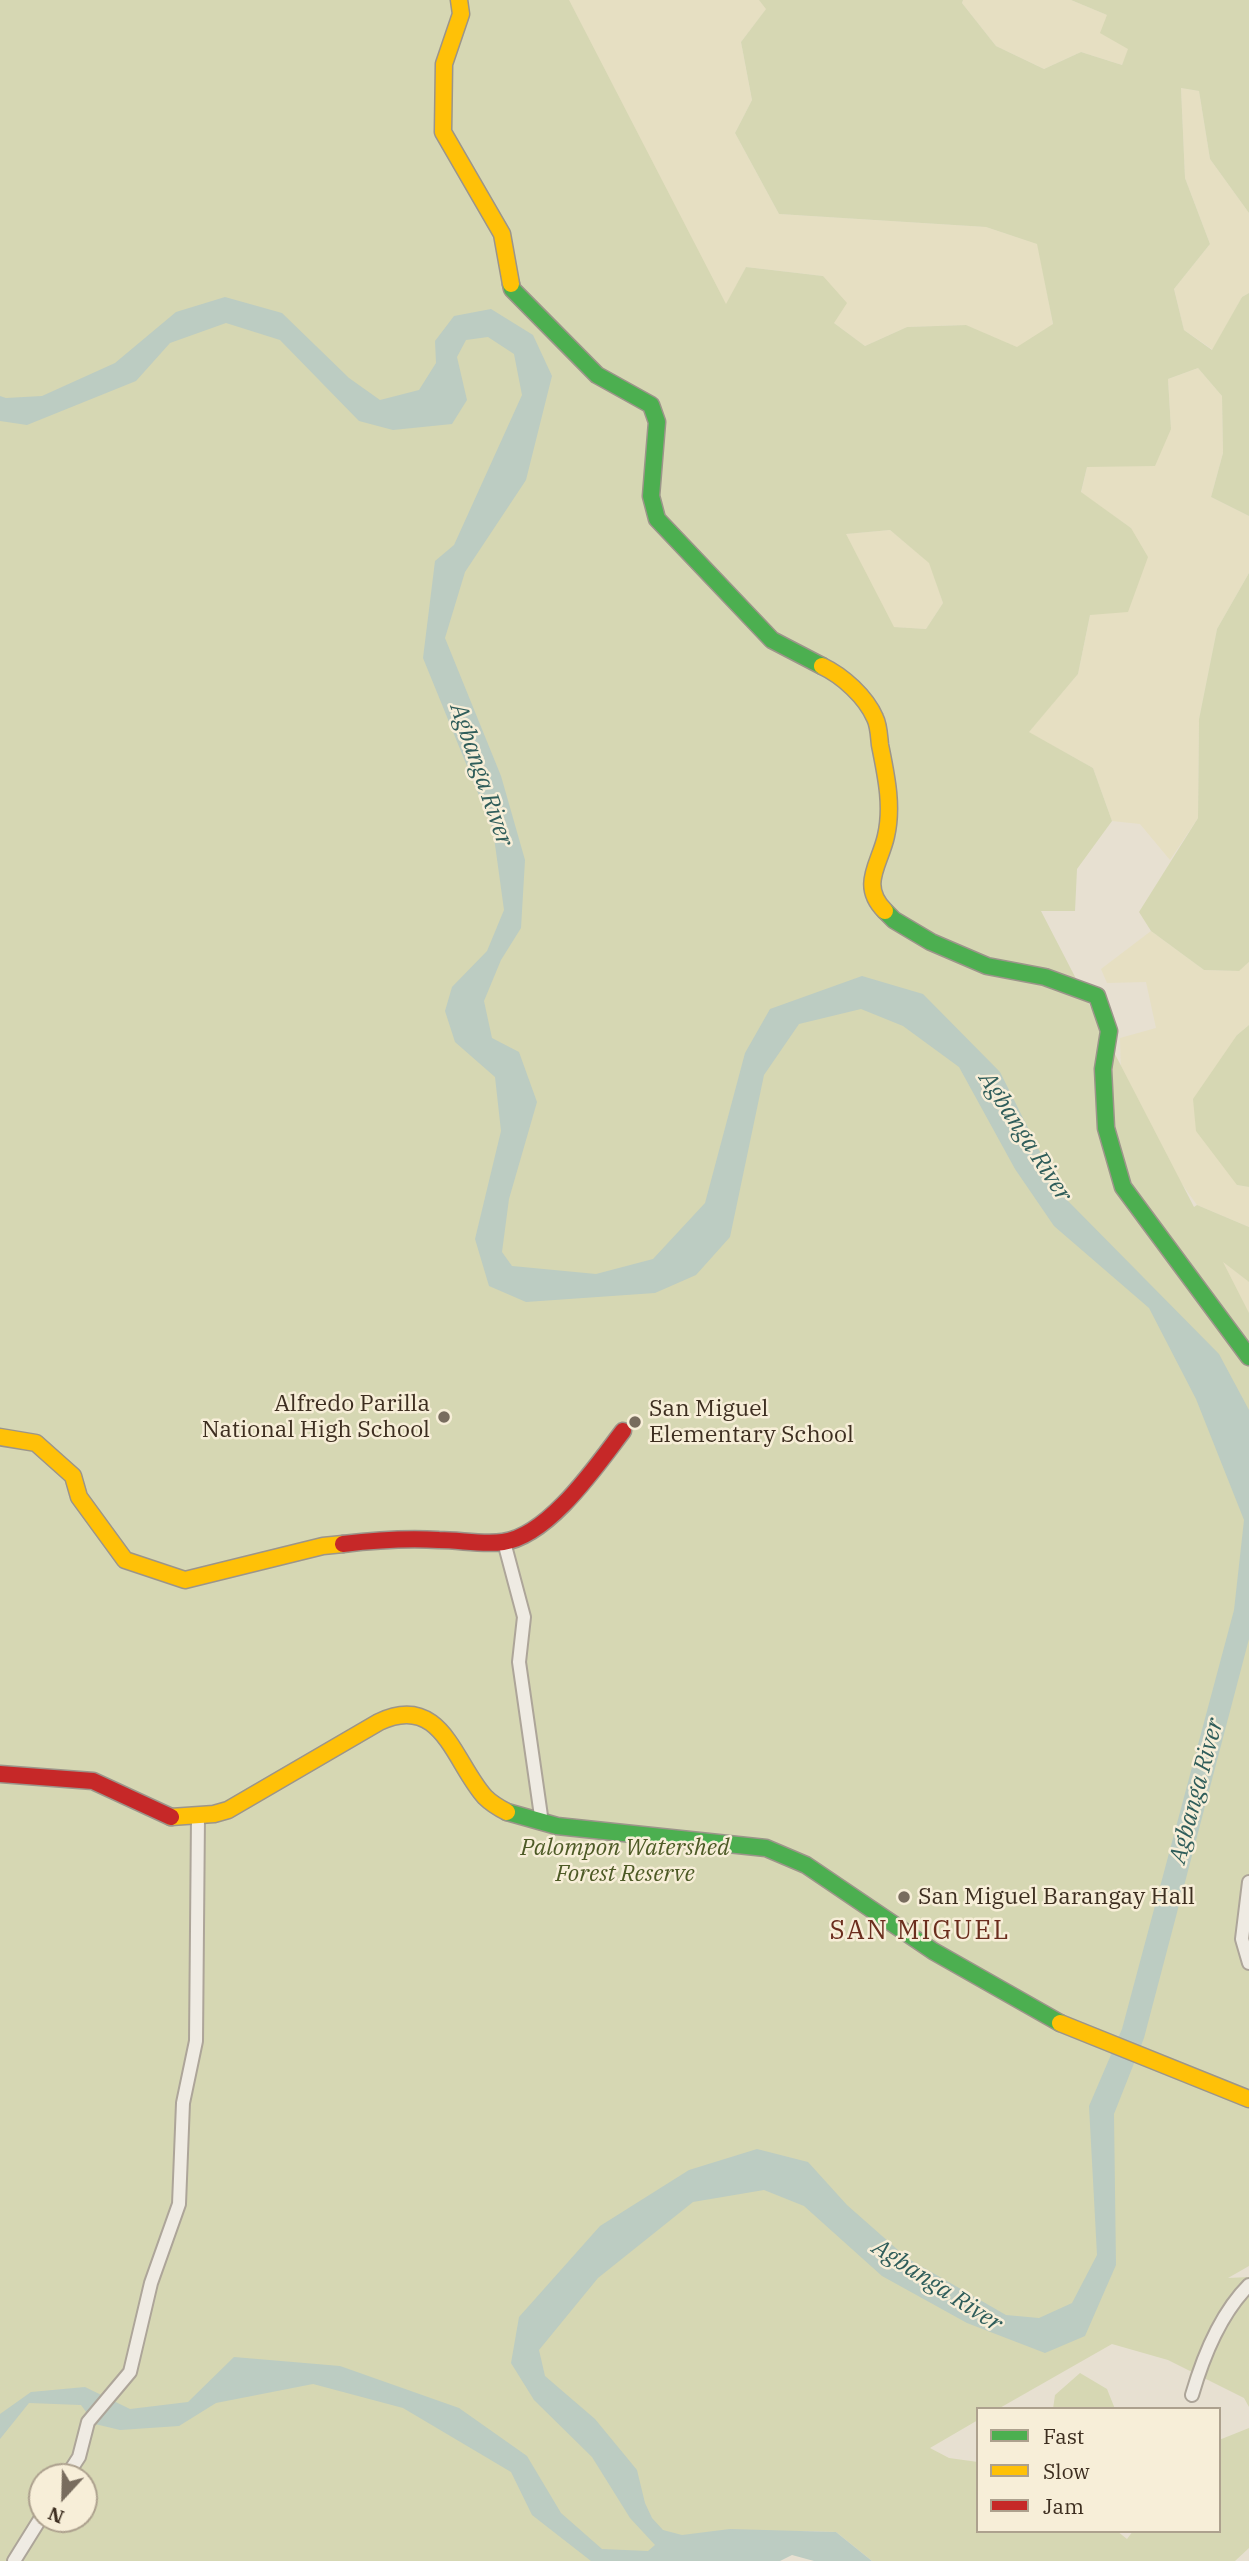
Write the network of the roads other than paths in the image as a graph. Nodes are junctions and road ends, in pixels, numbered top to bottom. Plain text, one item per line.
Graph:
1 (458, 0) edge
2 (1249, 1357) edge
3 (623, 1431) dead end
4 (0, 1437) edge
5 (504, 1542) junction
6 (0, 1774) edge
7 (198, 1816) junction
8 (542, 1823) junction
9 (1249, 1882) edge
10 (1249, 1963) edge
11 (1249, 2099) edge
12 (1249, 2285) edge
13 (1192, 2395) dead end
14 (75, 2463) edge
15 (31, 2533) edge
16 (14, 2561) edge

1 - 2 street
3 - 5 street
4 - 5 street
5 - 8 street
6 - 7 street
7 - 8 street
7 - 14 street
8 - 11 street
9 - 10 street
12 - 13 street
15 - 16 street

